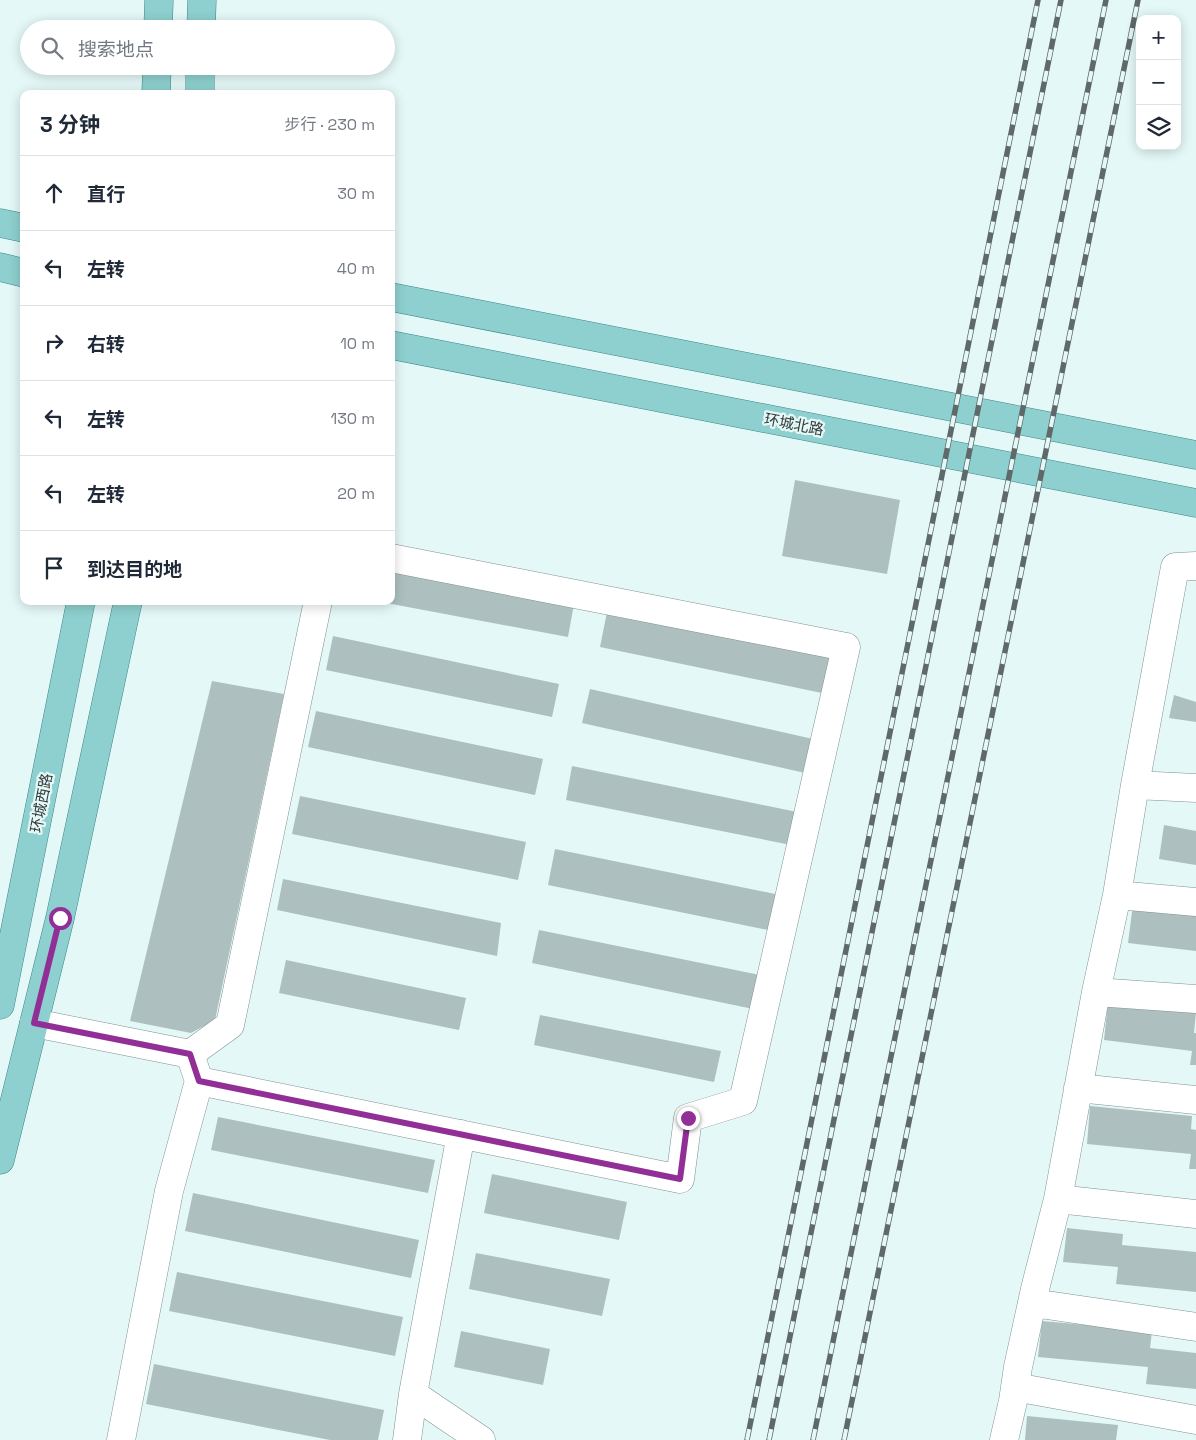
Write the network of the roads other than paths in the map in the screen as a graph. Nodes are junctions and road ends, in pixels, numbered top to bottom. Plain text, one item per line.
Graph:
1 (159, 0) edge
2 (202, 0) edge
3 (158, 20) edge
4 (201, 20) edge
5 (157, 75) edge
6 (200, 75) edge
7 (156, 90) edge
8 (200, 90) edge
9 (0, 223) edge
10 (20, 227) edge
11 (0, 267) edge
12 (20, 272) edge
13 (395, 299) edge
14 (395, 346) edge
15 (1196, 455) edge
16 (1196, 504) edge
17 (395, 559) edge
18 (1196, 566) edge
19 (80, 605) edge
20 (127, 605) edge
21 (317, 605) edge
22 (1135, 785) junction
23 (1196, 788) edge
24 (1117, 895) junction
25 (1196, 902) edge
26 (1096, 992) junction
27 (1196, 999) edge
28 (0, 1004) edge
29 (34, 1023) junction
30 (190, 1054) junction
31 (199, 1081) junction
32 (1078, 1088) junction
33 (1196, 1100) edge
34 (461, 1134) junction
35 (0, 1160) edge
36 (1058, 1199) junction
37 (1196, 1214) edge
38 (1033, 1303) junction
39 (1196, 1327) edge
40 (1015, 1387) junction
41 (413, 1394) junction
42 (1196, 1420) edge
43 (121, 1440) edge
44 (407, 1440) edge
45 (482, 1440) edge
46 (1004, 1440) edge

1 - 3 main road
2 - 4 main road
5 - 7 main road
6 - 8 main road
9 - 10 main road
11 - 12 main road
13 - 15 main road
14 - 16 main road, 环城北路
17 - 34 lane
18 - 22 lane
19 - 28 main road, 环城西路
20 - 29 main road
21 - 30 lane
22 - 23 lane
22 - 24 lane
24 - 25 lane
24 - 26 lane
26 - 27 lane
26 - 32 lane
29 - 30 lane
29 - 35 main road
30 - 31 lane
31 - 34 lane
31 - 43 lane
32 - 33 lane
32 - 36 lane
34 - 41 lane
36 - 37 lane
36 - 38 lane
38 - 39 lane
38 - 40 lane
40 - 42 lane
40 - 46 lane
41 - 44 lane
41 - 45 lane

